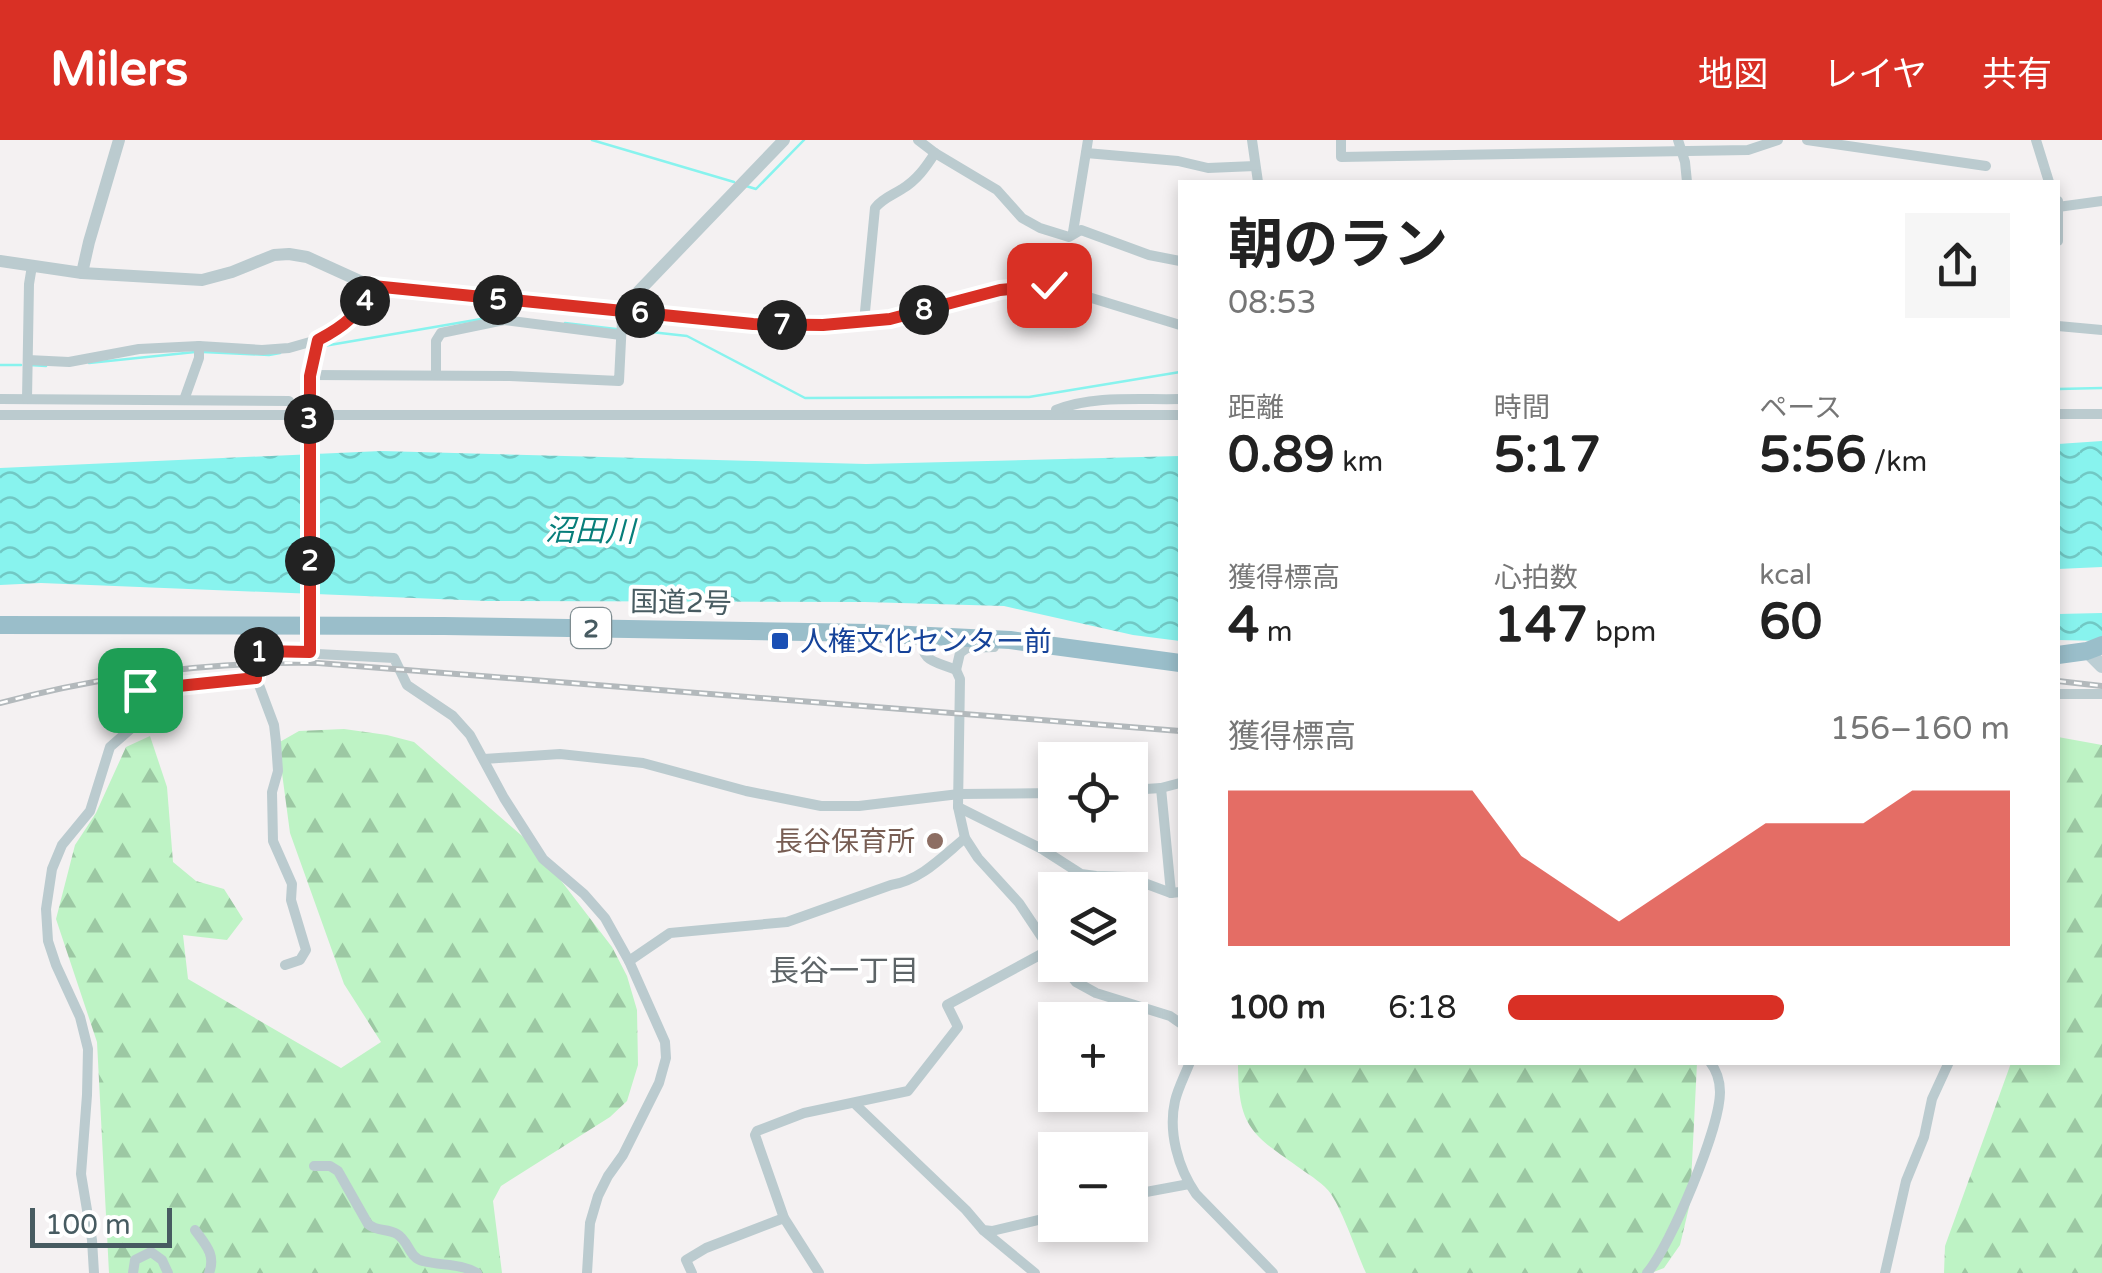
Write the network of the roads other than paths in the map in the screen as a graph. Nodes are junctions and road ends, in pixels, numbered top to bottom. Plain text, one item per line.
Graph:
1 (119, 140) edge
2 (784, 140) edge
3 (918, 140) edge
4 (1252, 140) edge
5 (1340, 140) edge
6 (1778, 140) edge
7 (1808, 140) edge
8 (2036, 140) edge
9 (1680, 145) edge
10 (1087, 146) edge
11 (935, 153) junction
12 (1255, 166) junction
13 (1986, 166) dead end
14 (1258, 180) edge
15 (1687, 180) edge
16 (2048, 180) edge
17 (2102, 201) edge
18 (2060, 204) edge
19 (1073, 232) junction
20 (0, 261) edge
21 (1178, 261) edge
22 (32, 266) junction
23 (82, 273) junction
24 (373, 286) junction
25 (627, 316) junction
26 (864, 322) junction
27 (1178, 324) edge
28 (2060, 326) edge
29 (2102, 330) edge
30 (621, 335) junction
31 (318, 340) junction
32 (199, 346) junction
33 (28, 360) junction
34 (436, 375) junction
35 (310, 376) junction
36 (0, 399) edge
37 (27, 399) junction
38 (1178, 399) edge
39 (184, 400) junction
40 (290, 401) dead end
41 (2060, 414) edge
42 (2102, 414) edge
43 (0, 415) edge
44 (1056, 415) junction
45 (1178, 415) edge
46 (309, 418) junction
47 (310, 620) junction
48 (0, 625) edge
49 (921, 636) junction
50 (1044, 645) junction
51 (310, 652) junction
52 (2097, 652) edge
53 (2060, 655) edge
54 (1178, 663) edge
55 (956, 670) junction
56 (256, 678) junction
57 (2060, 694) edge
58 (2102, 694) edge
59 (484, 760) junction
60 (1178, 784) edge
61 (1161, 788) junction
62 (1148, 789) edge
63 (1038, 794) edge
64 (958, 800) junction
65 (965, 838) junction
66 (1175, 893) edge
67 (1038, 931) edge
68 (1038, 960) edge
69 (629, 961) junction
70 (285, 965) dead end
71 (1076, 982) edge
72 (1178, 1022) edge
73 (1189, 1065) edge
74 (1711, 1065) edge
75 (1947, 1065) edge
76 (854, 1104) junction
77 (314, 1166) dead end
78 (1189, 1184) junction
79 (1148, 1192) edge
80 (784, 1218) junction
81 (1038, 1220) edge
82 (195, 1230) dead end
83 (983, 1230) junction
84 (94, 1273) edge
85 (132, 1273) edge
86 (168, 1273) edge
87 (209, 1273) edge
88 (478, 1273) edge
89 (587, 1273) edge
90 (692, 1273) edge
91 (819, 1273) edge
92 (1035, 1273) edge
93 (1273, 1273) edge
94 (1648, 1273) edge
95 (1885, 1273) edge

1 - 23 street
2 - 25 street
3 - 11 street
4 - 12 street
5 - 9 street
6 - 9 street
7 - 13 street
8 - 16 street
9 - 15 street
10 - 12 street
10 - 19 street
11 - 19 street
11 - 26 street
12 - 14 street
17 - 18 street
19 - 21 street
20 - 22 street
22 - 23 street
22 - 33 street
23 - 24 street
24 - 25 street
24 - 31 street
25 - 26 street
25 - 30 street
26 - 27 street
28 - 29 street
30 - 34 street
30 - 34 street
31 - 32 street
31 - 35 street
32 - 33 street
32 - 39 street
33 - 37 street
34 - 35 street
35 - 46 street
36 - 37 street
37 - 39 street
38 - 44 street
39 - 40 street
41 - 42 street
43 - 46 street
44 - 45 street
44 - 46 street
46 - 47 street
47 - 48 highway, 国道2号 / 2
47 - 49 highway, 国道2号 / 2
47 - 51 street
49 - 50 highway, 国道2号 / 2
49 - 55 street
50 - 54 highway, 国道2号 / 2
50 - 55 street
51 - 56 street
51 - 59 street
52 - 53 highway
55 - 64 street
56 - 70 street
56 - 84 street
57 - 58 street
59 - 64 street
59 - 69 street
60 - 61 street
61 - 62 street
61 - 66 street
63 - 64 street
64 - 65 street
64 - 66 street
65 - 67 street
65 - 69 street
68 - 76 street
69 - 89 street
71 - 72 street
73 - 78 street
74 - 94 street
75 - 95 street
76 - 80 street
76 - 83 street
77 - 88 street
78 - 79 street
78 - 93 street
80 - 90 street
80 - 91 street
81 - 83 street
82 - 87 street
83 - 92 street
85 - 86 street

